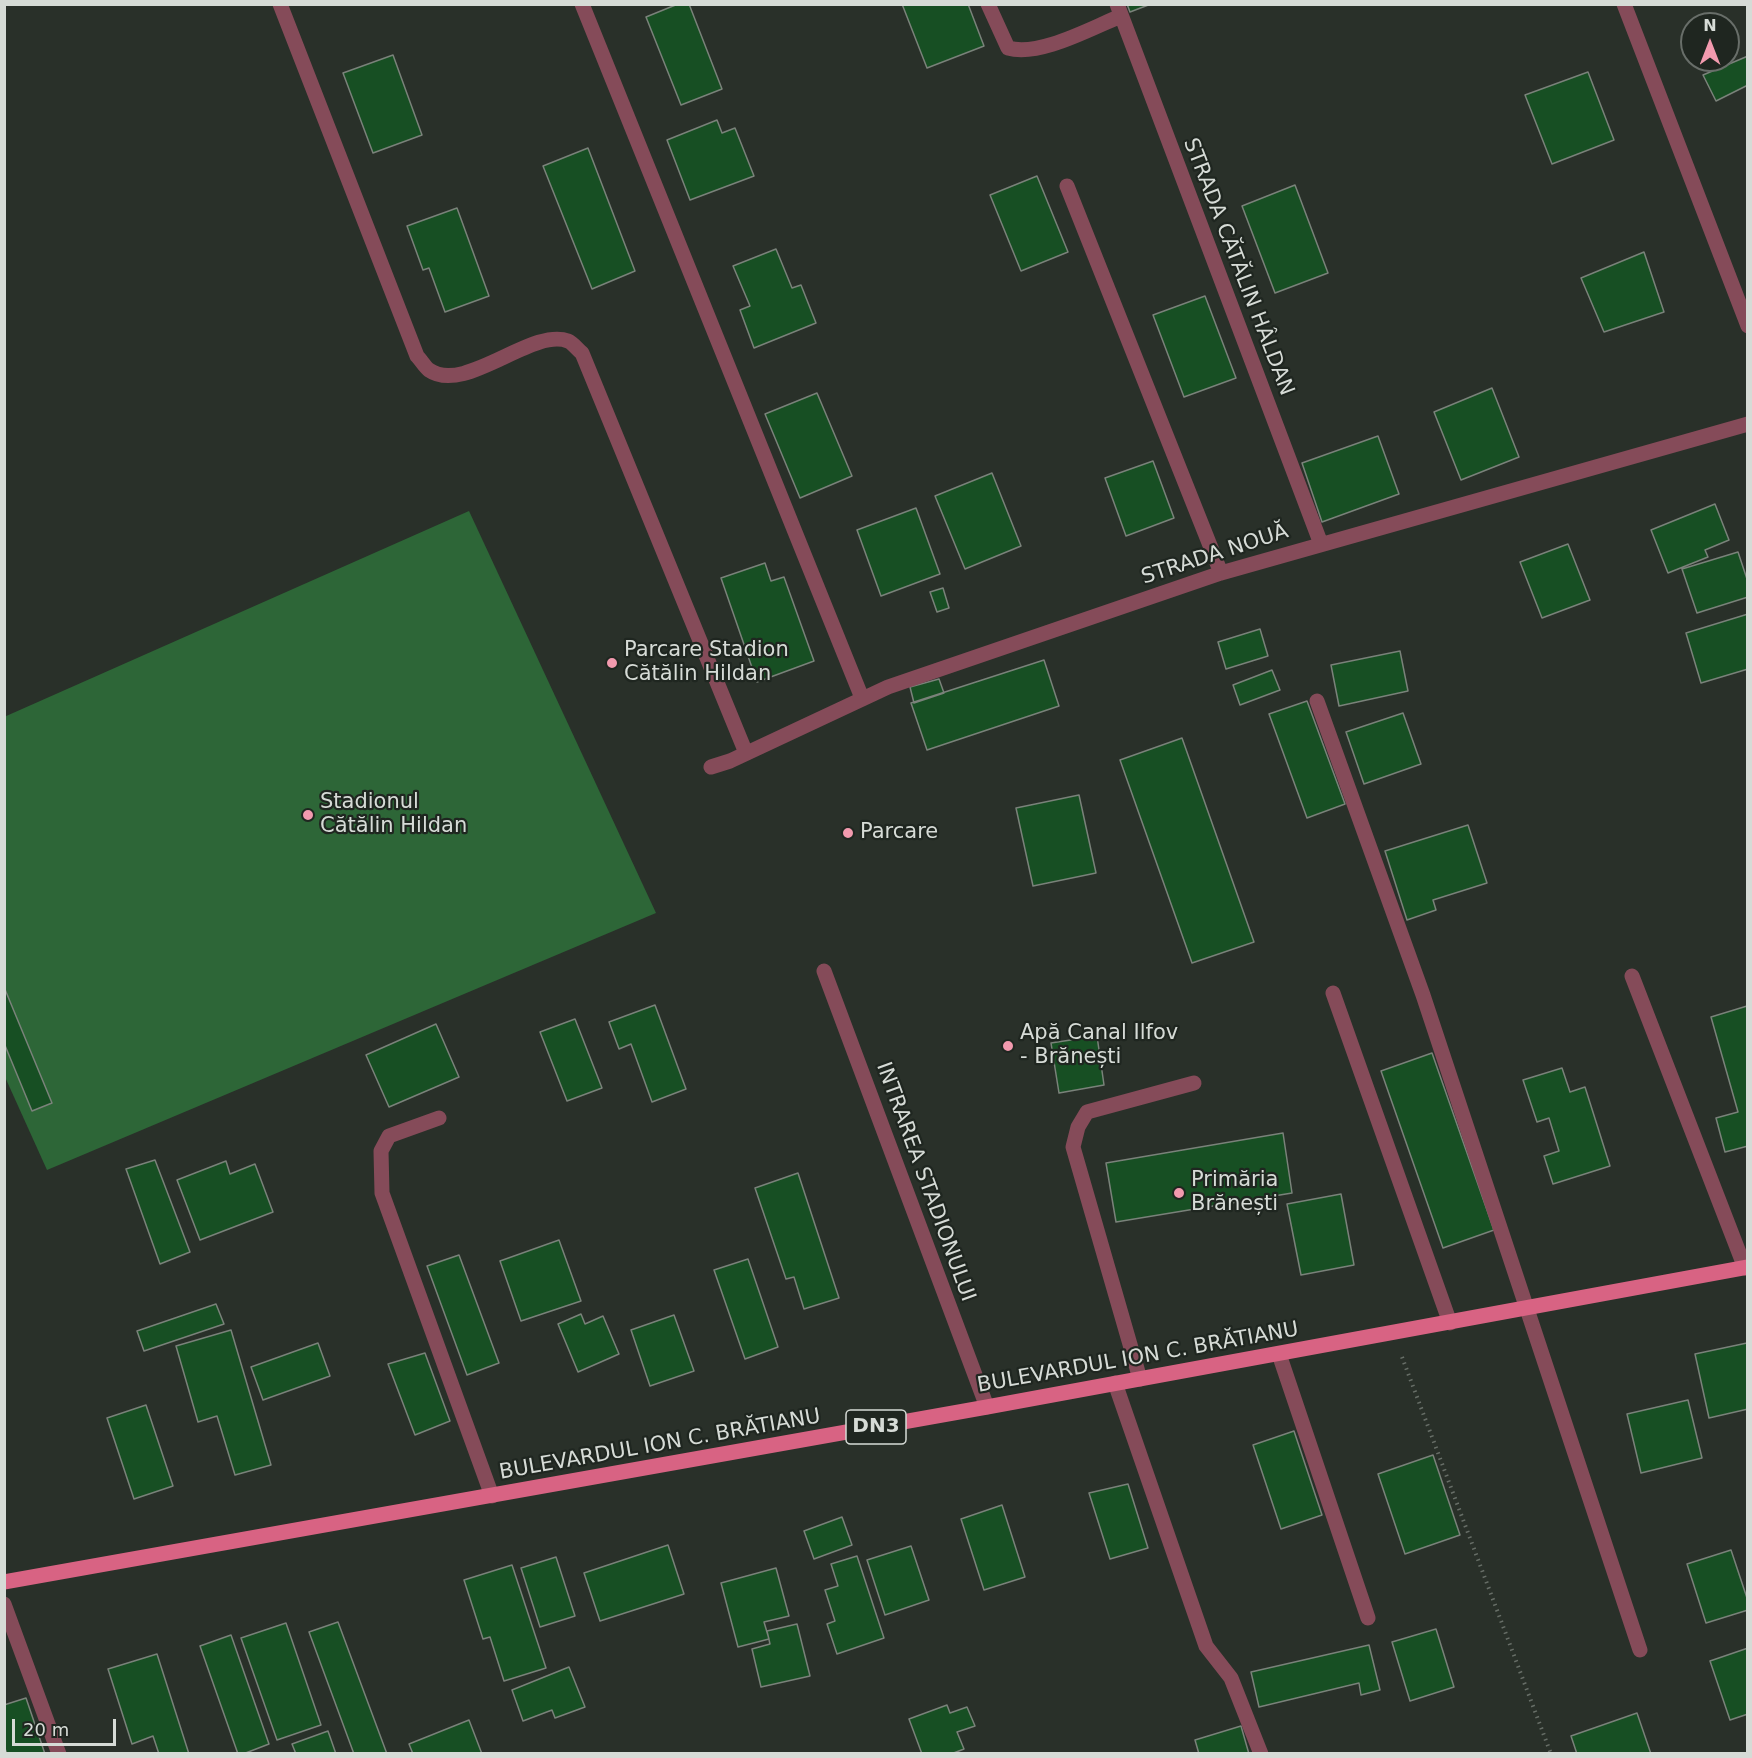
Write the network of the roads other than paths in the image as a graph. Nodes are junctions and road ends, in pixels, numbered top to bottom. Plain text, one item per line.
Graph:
1 (280, 4) edge
2 (582, 4) edge
3 (988, 4) edge
4 (1624, 4) edge
5 (1119, 10) edge
6 (1067, 186) dead end
7 (1748, 326) edge
8 (1748, 424) edge
9 (1321, 544) junction
10 (1221, 573) junction
11 (862, 698) junction
12 (1317, 701) dead end
13 (746, 753) junction
14 (711, 767) dead end
15 (824, 971) dead end
16 (1632, 976) dead end
17 (1333, 993) dead end
18 (1194, 1083) dead end
19 (439, 1118) dead end
20 (1746, 1268) edge
21 (1529, 1309) junction
22 (1450, 1323) junction
23 (1279, 1354) junction
24 (1140, 1378) junction
25 (1115, 1383) junction
26 (987, 1407) junction
27 (492, 1496) junction
28 (4, 1582) edge
29 (4, 1604) edge
30 (1368, 1618) dead end
31 (1640, 1650) dead end
32 (59, 1754) edge
33 (1261, 1754) edge

1 - 13 street
2 - 11 street
3 - 5 street
4 - 7 street
5 - 9 street, STRADA CĂTĂLIN HÂLDAN
6 - 10 street
8 - 9 street, STRADA NOUĂ
9 - 10 street, STRADA NOUĂ
10 - 11 street, STRADA NOUĂ
11 - 13 street, STRADA NOUĂ
12 - 21 street
13 - 14 street, STRADA NOUĂ
15 - 26 street, INTRAREA STADIONULUI
16 - 20 street
17 - 22 street
18 - 24 street
19 - 27 street
20 - 21 main road, BULEVARDUL ION C. BRĂTIANU / DN3
21 - 22 main road, BULEVARDUL ION C. BRĂTIANU / DN3
21 - 31 street
22 - 23 main road, BULEVARDUL ION C. BRĂTIANU / DN3
23 - 24 main road, BULEVARDUL ION C. BRĂTIANU / DN3
23 - 30 street
24 - 25 main road, BULEVARDUL ION C. BRĂTIANU / DN3
25 - 26 main road, BULEVARDUL ION C. BRĂTIANU / DN3
25 - 33 street
26 - 27 main road, BULEVARDUL ION C. BRĂTIANU / DN3
27 - 28 main road, BULEVARDUL ION C. BRĂTIANU / DN3
29 - 32 street

